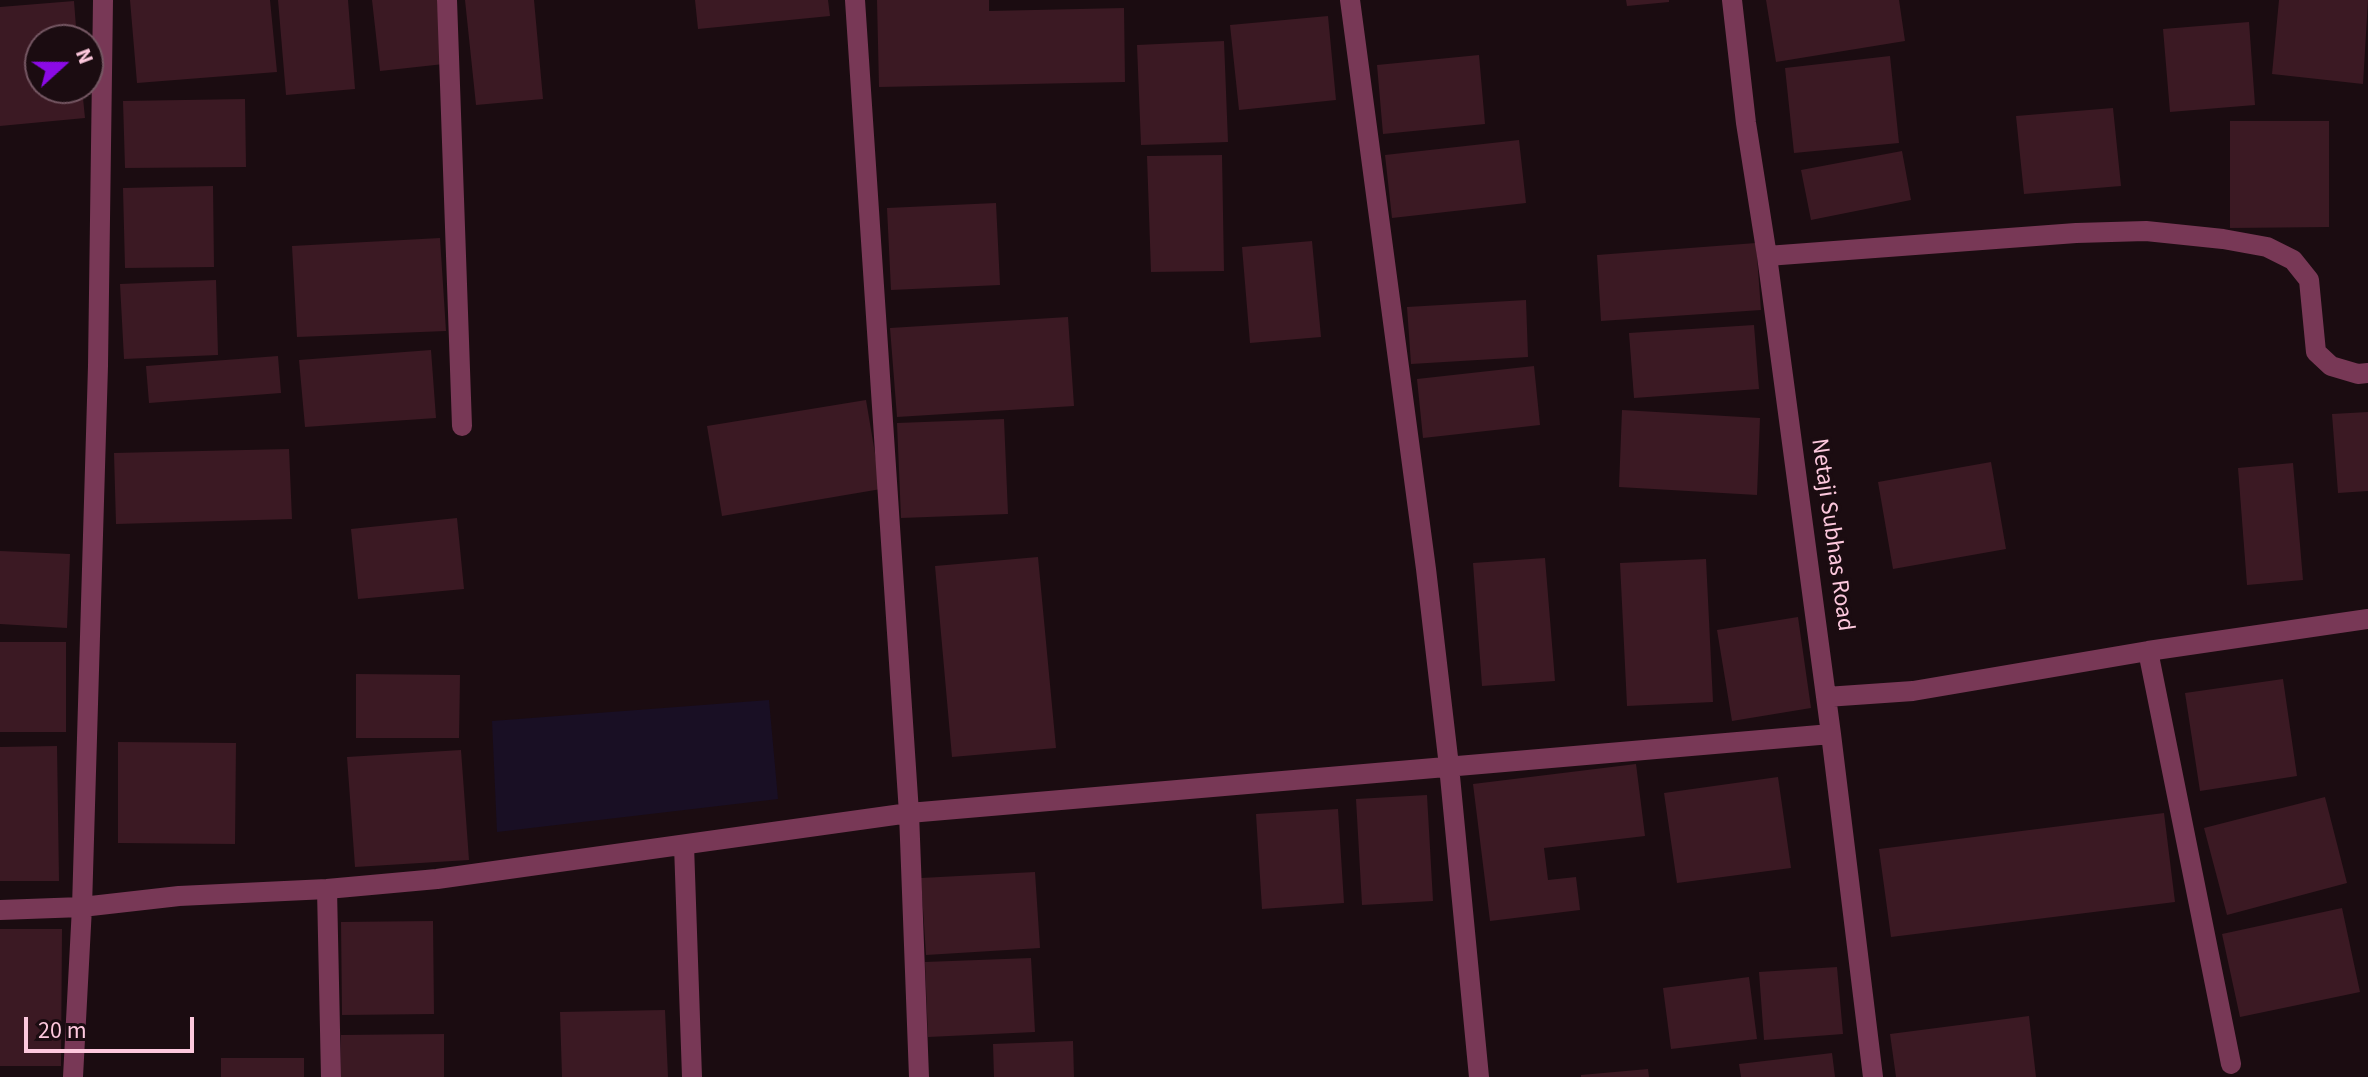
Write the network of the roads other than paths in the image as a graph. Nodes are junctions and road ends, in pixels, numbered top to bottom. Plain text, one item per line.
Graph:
1 (103, 0) edge
2 (447, 0) edge
3 (855, 0) edge
4 (1350, 0) edge
5 (1732, 0) edge
6 (1767, 256) junction
7 (2368, 373) edge
8 (462, 426) dead end
9 (2368, 619) edge
10 (2148, 651) junction
11 (1826, 697) junction
12 (1831, 734) junction
13 (1449, 766) junction
14 (909, 813) junction
15 (684, 845) junction
16 (327, 889) junction
17 (82, 907) junction
18 (0, 910) edge
19 (2231, 1064) dead end
20 (73, 1077) edge
21 (331, 1077) edge
22 (692, 1077) edge
23 (919, 1077) edge
24 (1479, 1077) edge
25 (1873, 1077) edge

1 - 17 street
2 - 8 street
3 - 14 street
4 - 13 street
5 - 6 street, Netaji Subhas Road
6 - 7 street
6 - 11 street, Netaji Subhas Road
9 - 10 street
10 - 11 street
10 - 19 street
11 - 12 street, Netaji Subhas Road
12 - 13 street
12 - 25 street, Netaji Subhas Road
13 - 14 street
13 - 24 street
14 - 15 street
14 - 23 street
15 - 16 street
15 - 22 street
16 - 17 street
16 - 21 street
17 - 18 street
17 - 20 street

